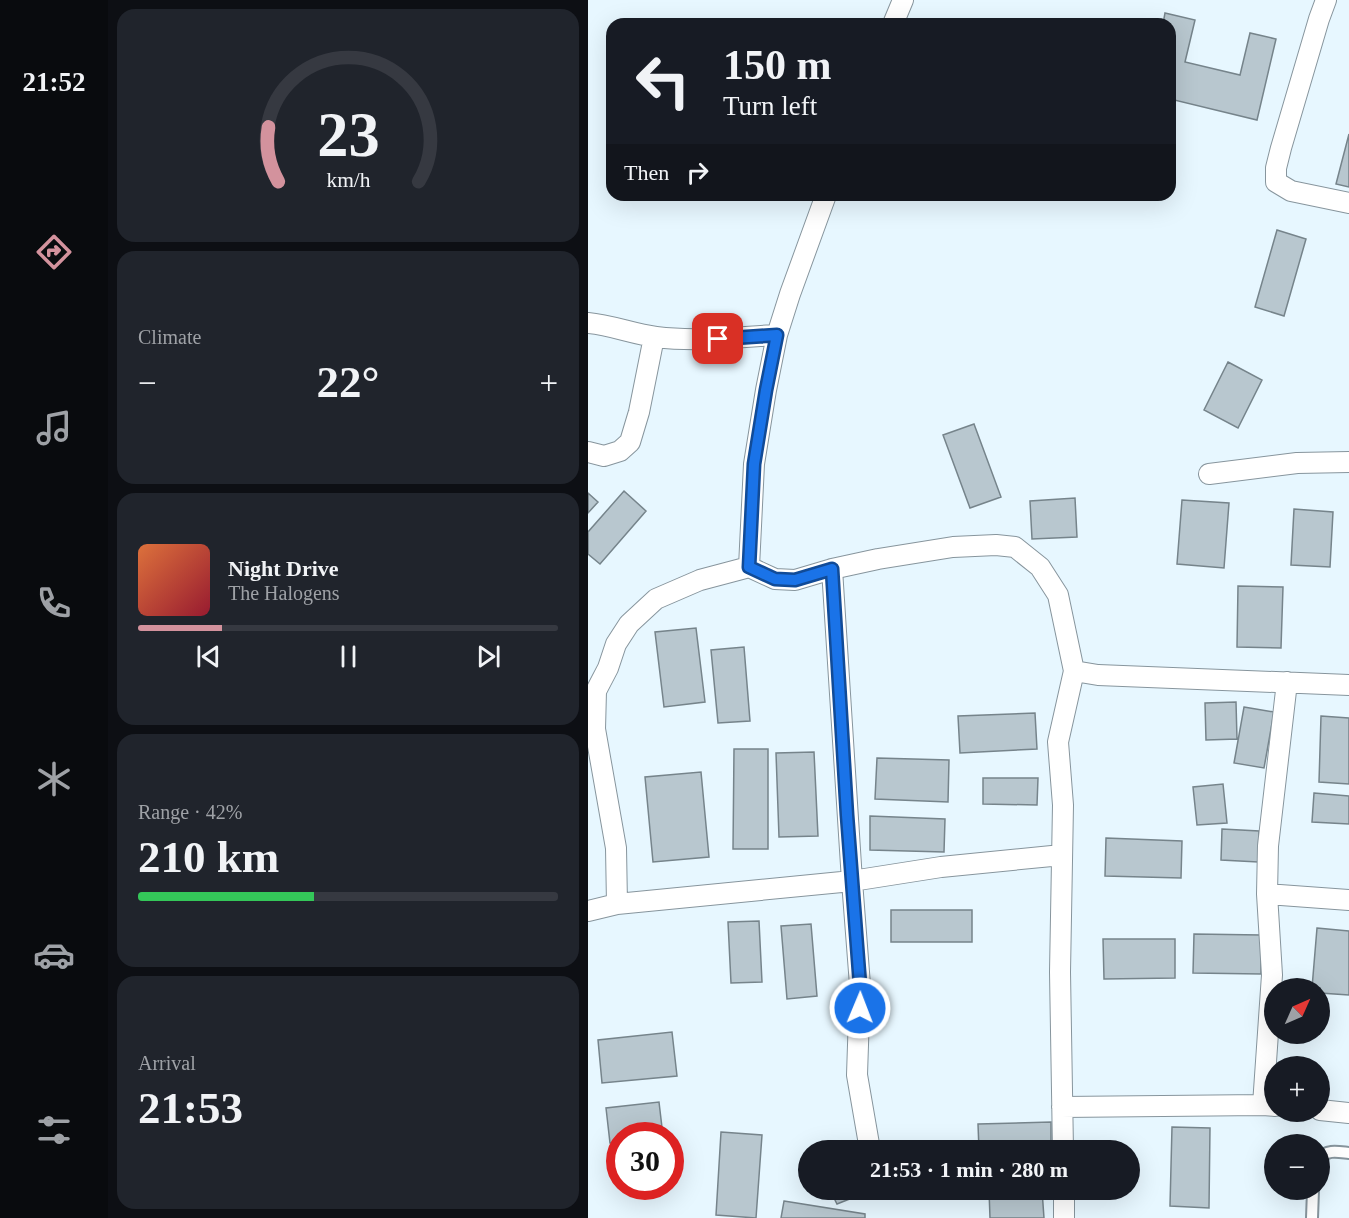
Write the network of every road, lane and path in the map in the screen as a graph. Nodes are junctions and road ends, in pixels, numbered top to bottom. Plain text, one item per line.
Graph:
1 (903, 0) edge
2 (1326, 0) edge
3 (896, 18) edge
4 (824, 201) edge
5 (1349, 203) edge
6 (588, 322) edge
7 (777, 335) junction
8 (654, 337) junction
9 (588, 452) edge
10 (1349, 462) edge
11 (1209, 474) dead end
12 (749, 567) junction
13 (832, 569) junction
14 (1074, 671) junction
15 (1287, 682) junction
16 (1349, 686) edge
17 (592, 687) edge
18 (1062, 855) junction
19 (852, 881) junction
20 (1267, 894) junction
21 (1349, 900) edge
22 (617, 904) junction
23 (588, 911) edge
24 (1270, 1056) edge
25 (1264, 1106) edge
26 (1062, 1107) junction
27 (1330, 1111) edge
28 (1349, 1113) edge
29 (868, 1140) edge
30 (1063, 1140) edge
31 (1330, 1152) edge
32 (1349, 1153) edge
33 (1064, 1200) edge
34 (1313, 1200) edge
35 (1064, 1218) edge
36 (1312, 1218) edge

1 - 3 street
2 - 5 street
4 - 7 street
6 - 8 street
7 - 8 street
7 - 12 street
8 - 9 street
10 - 11 street
12 - 13 street
12 - 17 street
13 - 14 street
13 - 19 street
14 - 15 street
14 - 18 street
15 - 16 street
15 - 20 street
17 - 22 street
18 - 19 street
18 - 26 street
19 - 22 street
19 - 29 street
20 - 21 street
20 - 24 street
22 - 23 street
25 - 26 street
26 - 30 street
27 - 28 street
31 - 32 lane
33 - 35 street
34 - 36 lane

